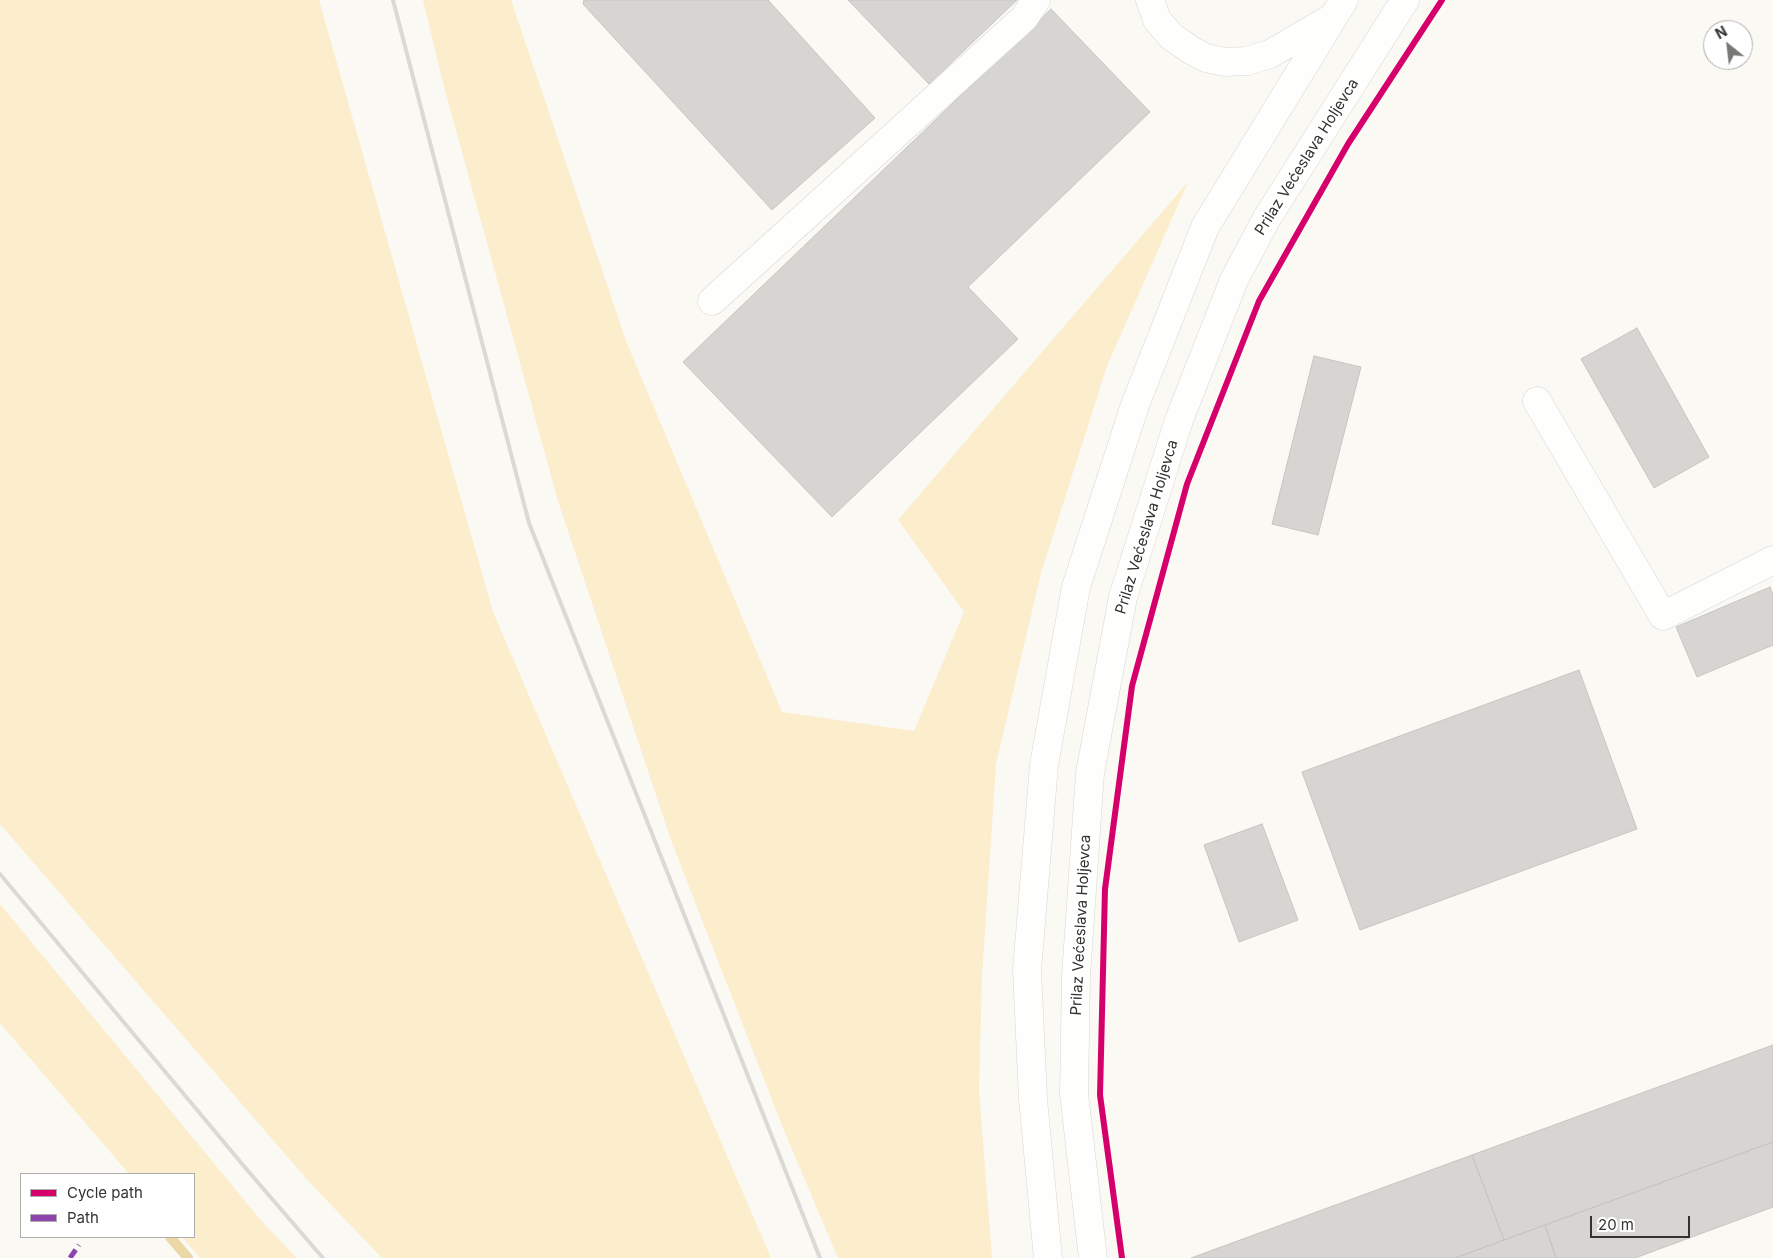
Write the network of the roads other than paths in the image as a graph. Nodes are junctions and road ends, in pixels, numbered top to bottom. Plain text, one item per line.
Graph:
1 (1036, 0) edge
2 (1150, 0) edge
3 (1404, 0) edge
4 (1340, 8) edge
5 (712, 301) dead end
6 (1537, 401) dead end
7 (1773, 560) edge
8 (1048, 1258) edge
9 (1094, 1258) edge

1 - 5 main road
2 - 4 main road
3 - 9 main road, Prilaz Većeslava Holjevca
4 - 8 main road
6 - 7 main road

